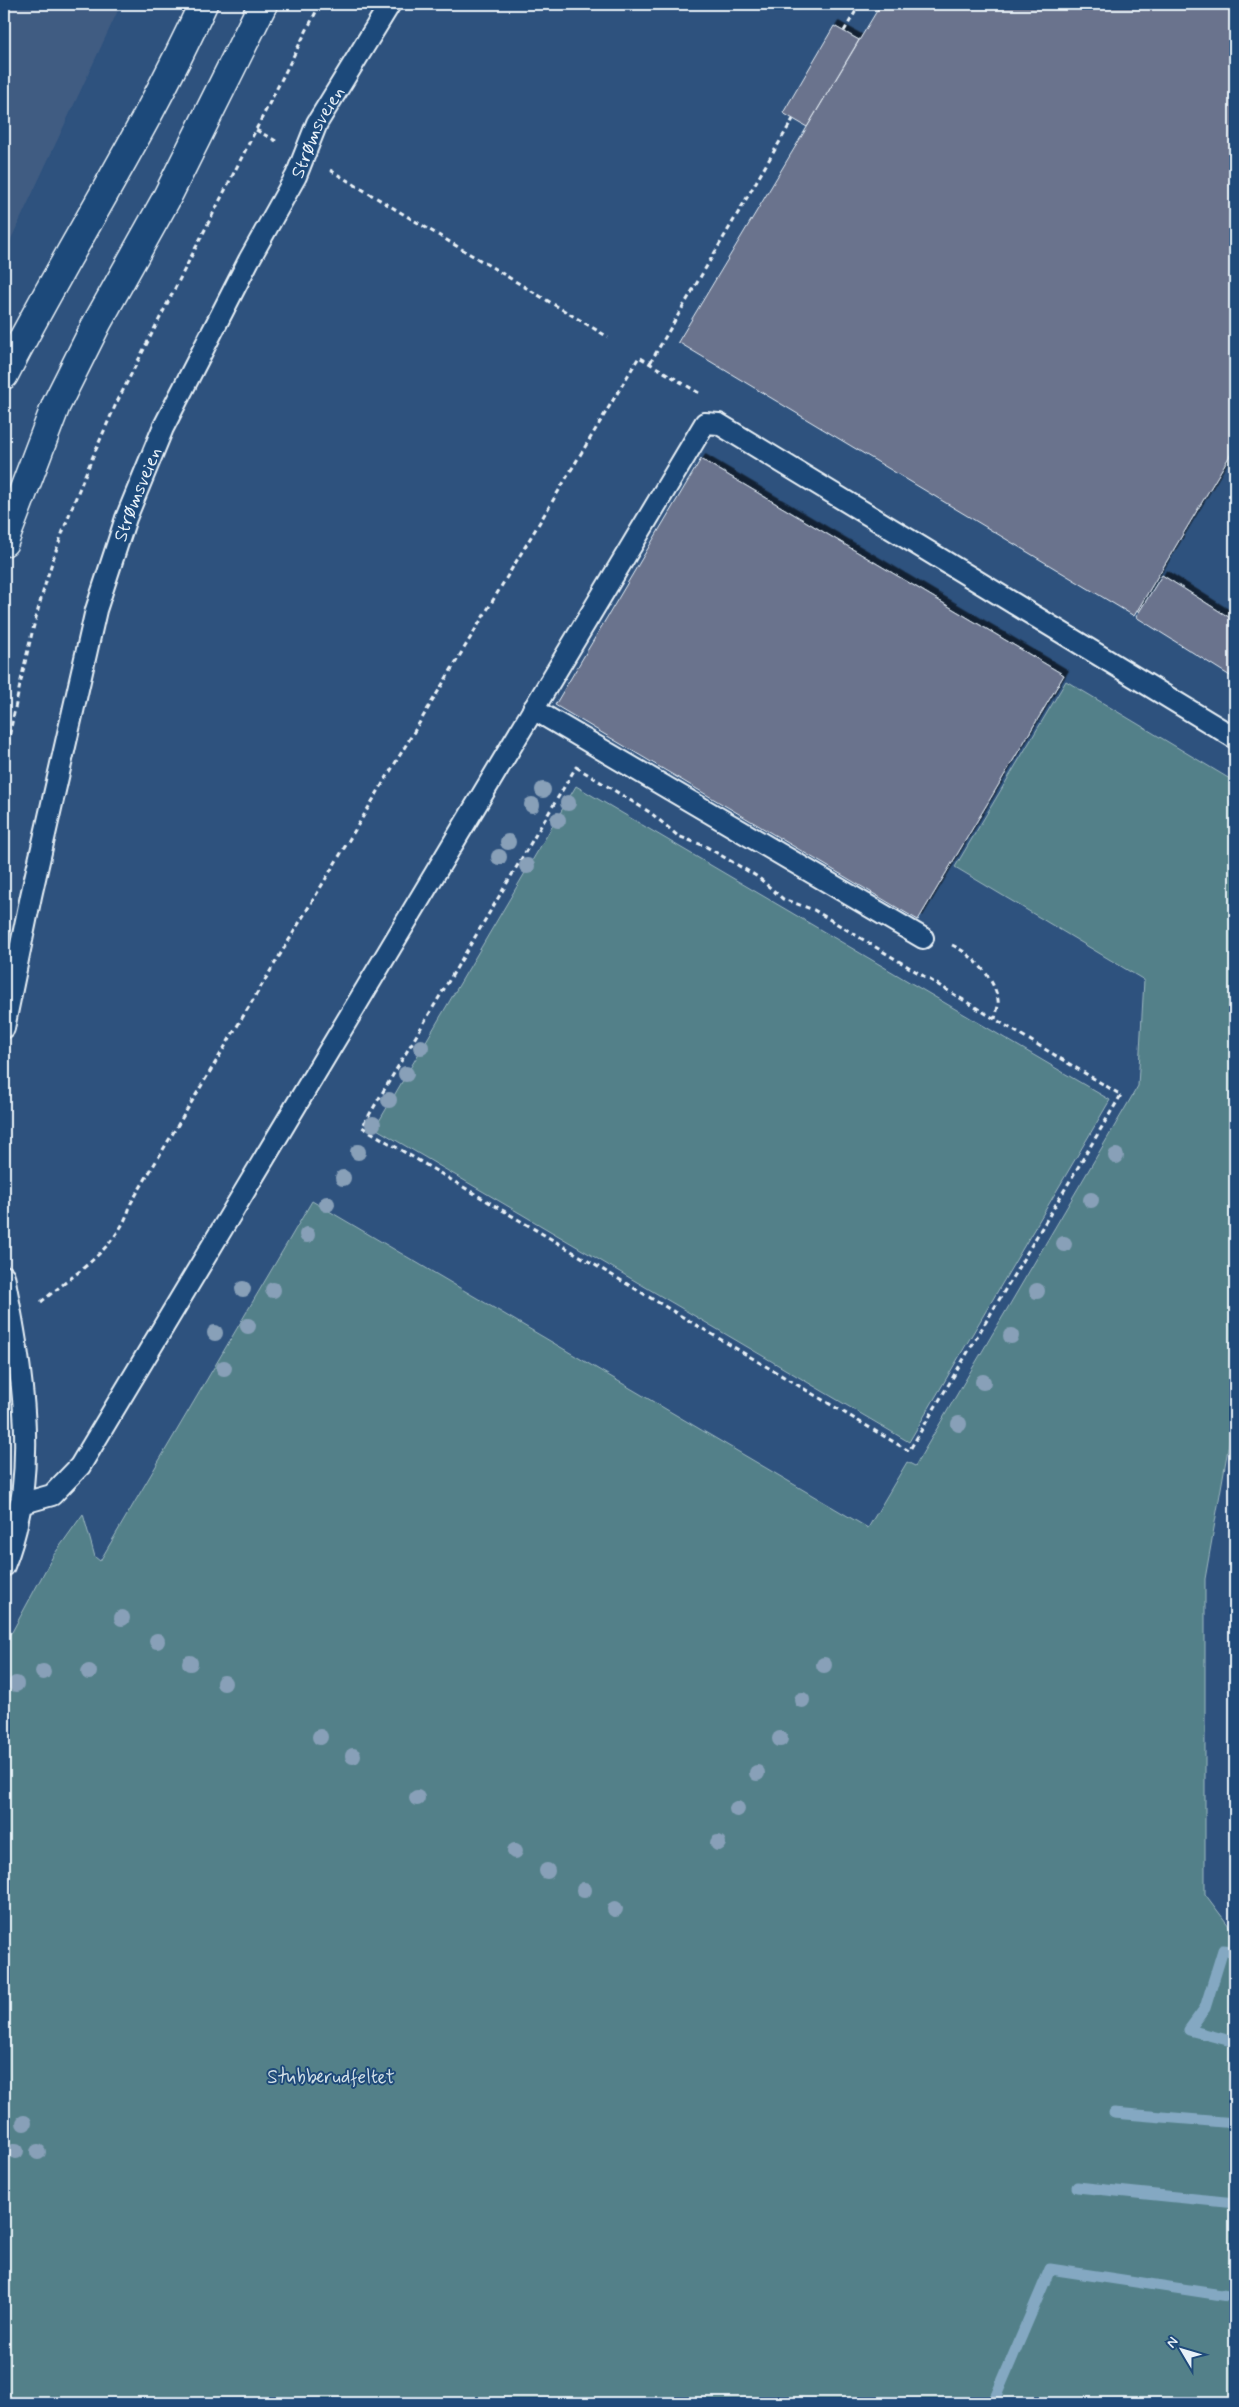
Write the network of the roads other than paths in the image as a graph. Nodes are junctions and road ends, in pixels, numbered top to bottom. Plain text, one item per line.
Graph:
1 (203, 4) edge
2 (263, 4) edge
3 (390, 4) edge
4 (4, 375) edge
5 (4, 542) edge
6 (533, 709) junction
7 (1235, 738) edge
8 (923, 938) road end
9 (4, 1028) edge
10 (4, 1276) edge
11 (20, 1504) junction
12 (4, 1566) edge

1 - 4 main road
2 - 5 main road
3 - 9 lane, Strømsveien
6 - 7 lane
6 - 8 lane
6 - 11 lane
10 - 11 lane
11 - 12 lane

